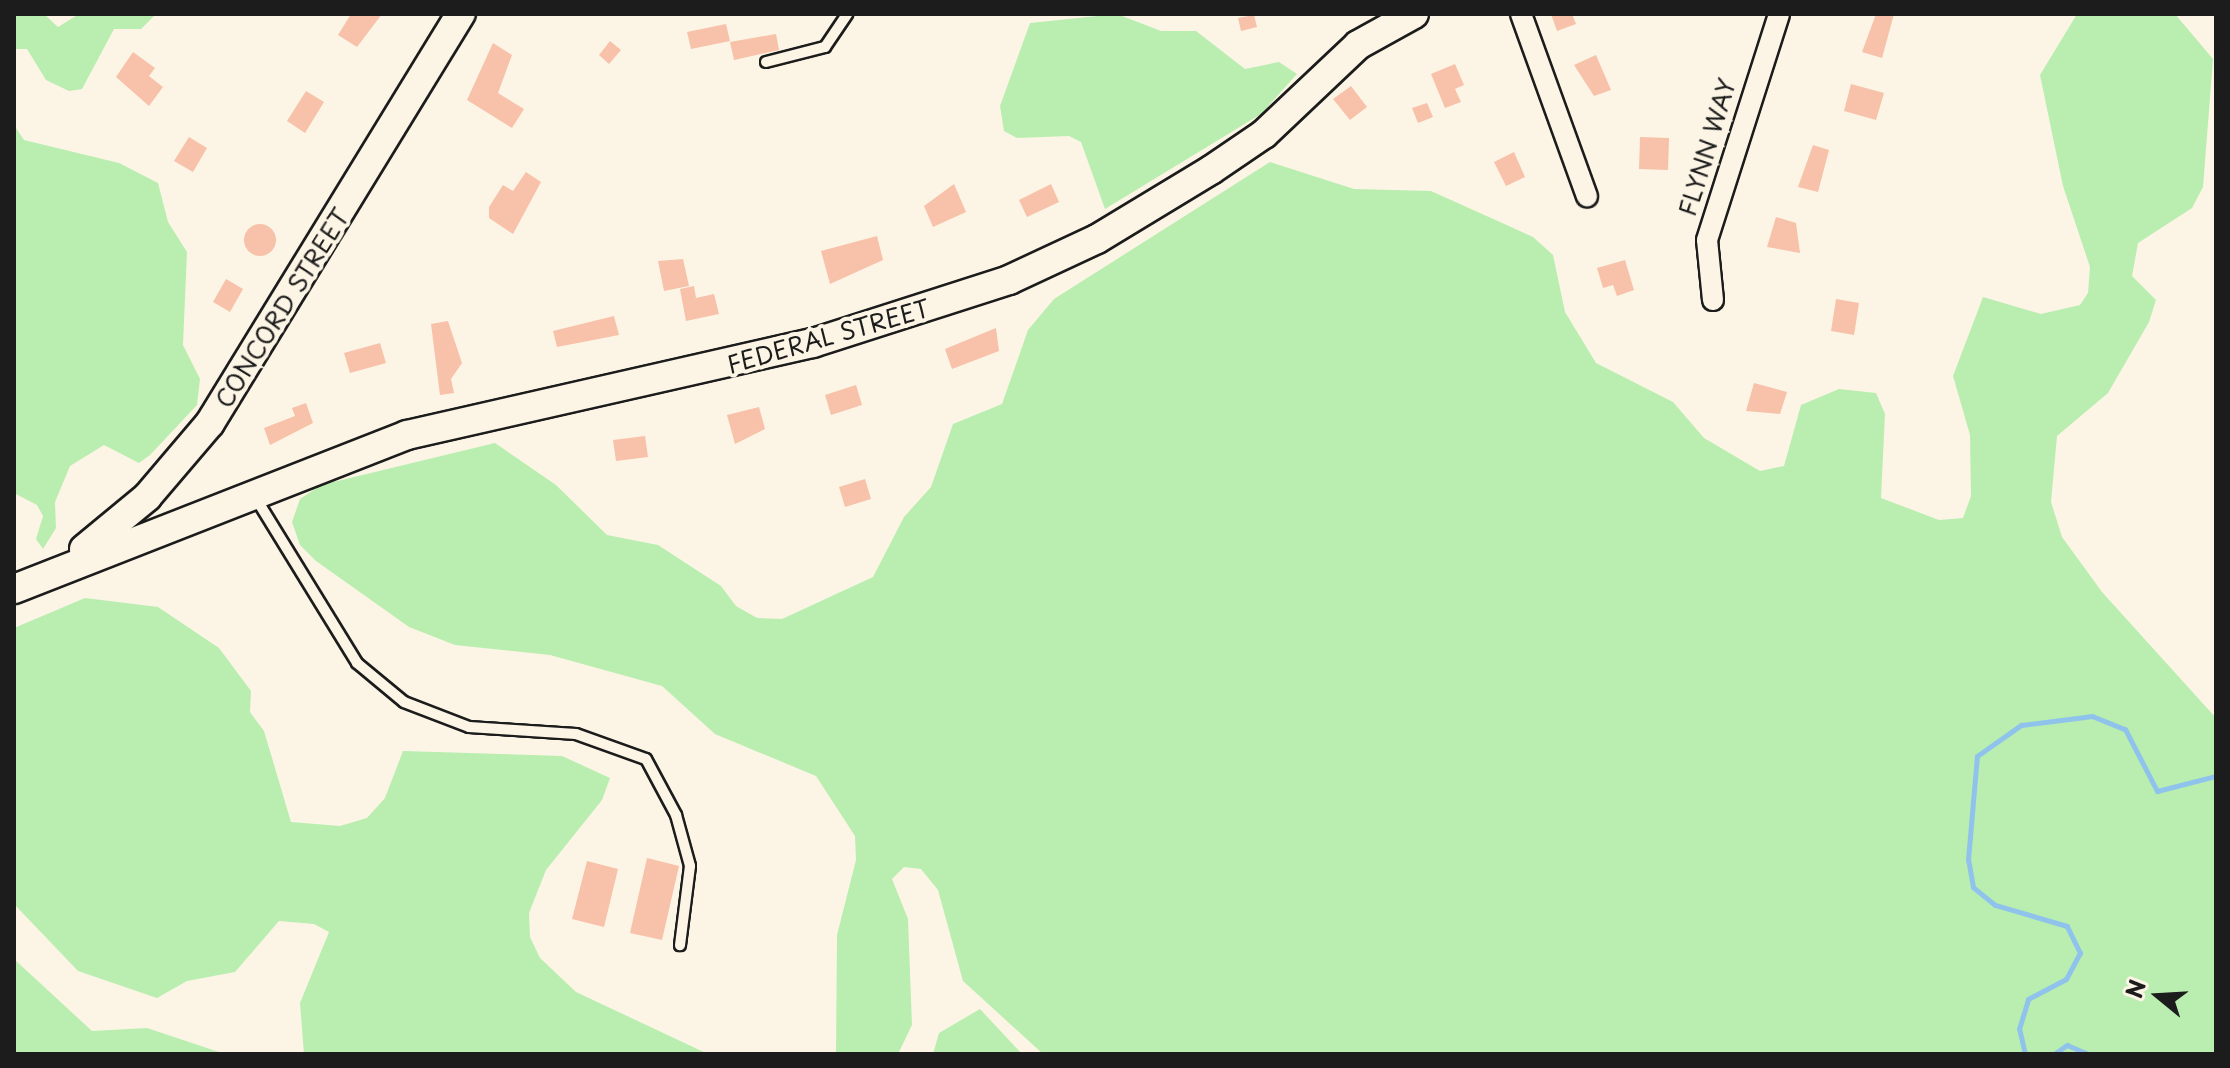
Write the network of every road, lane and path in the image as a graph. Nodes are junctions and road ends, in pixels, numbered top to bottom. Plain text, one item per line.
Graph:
1 (461, 14) edge
2 (847, 14) edge
3 (1414, 14) edge
4 (1521, 14) edge
5 (1779, 14) edge
6 (766, 62) dead end
7 (1587, 196) dead end
8 (1713, 300) dead end
9 (155, 488) junction
10 (251, 492) junction
11 (177, 523) junction
12 (61, 566) junction
13 (14, 589) edge
14 (680, 945) dead end

1 - 9 street, CONCORD STREET
2 - 6 lane
3 - 10 street, FEDERAL STREET
4 - 7 street
5 - 8 street, FLYNN WAY
9 - 11 street
9 - 12 street, CONCORD STREET
10 - 11 street, FEDERAL STREET
10 - 14 lane
11 - 12 street, FEDERAL STREET
12 - 13 street, FEDERAL STREET

